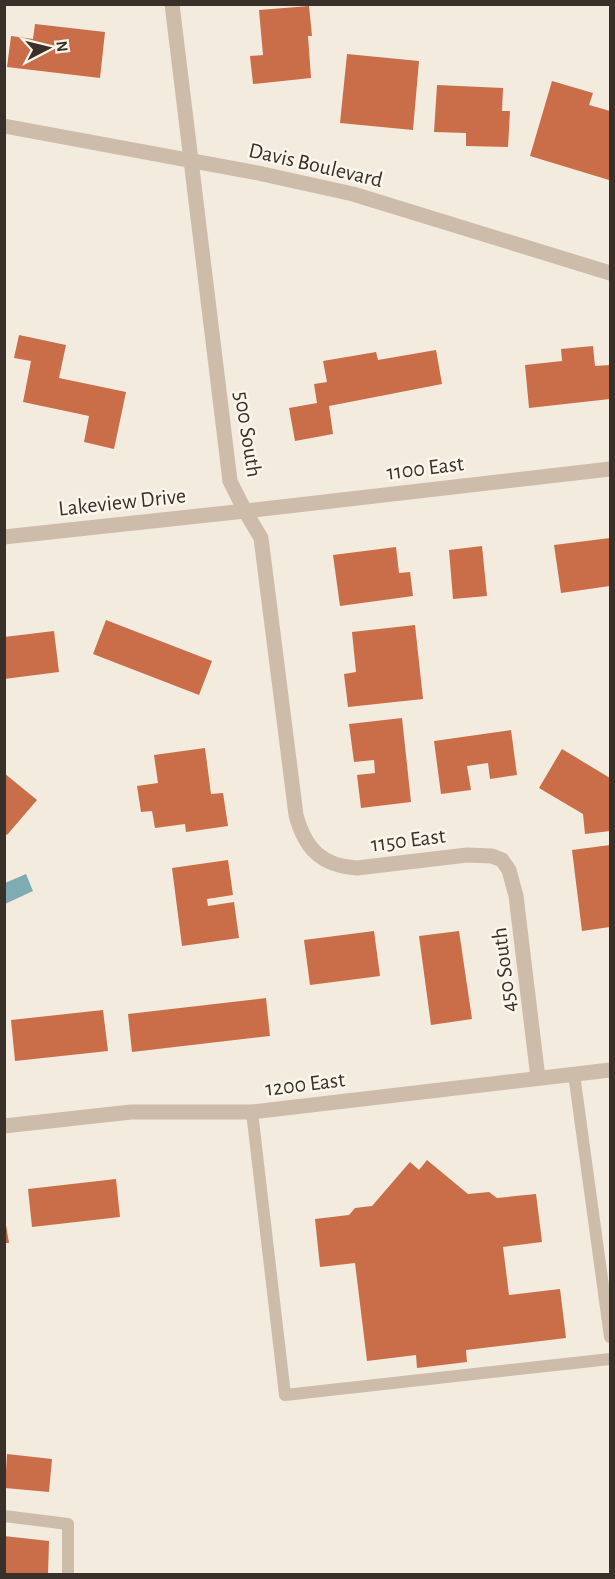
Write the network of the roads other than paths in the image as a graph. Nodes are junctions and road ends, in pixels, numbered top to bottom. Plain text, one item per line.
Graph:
1 (172, 4) edge
2 (4, 126) edge
3 (192, 160) junction
4 (610, 273) edge
5 (610, 469) edge
6 (245, 511) junction
7 (4, 537) edge
8 (320, 857) joint
9 (502, 860) joint
10 (610, 1070) edge
11 (574, 1074) junction
12 (538, 1078) junction
13 (252, 1112) junction
14 (4, 1126) edge
15 (610, 1337) edge
16 (610, 1359) edge
17 (4, 1516) edge
18 (68, 1575) edge

1 - 3 street, 500 South
2 - 3 street, Davis Boulevard
3 - 4 street, Davis Boulevard
3 - 6 street, 500 South
5 - 6 street, 1100 East
6 - 7 street, Lakeview Drive
6 - 8 street, 500 South
8 - 9 street, 1150 East
9 - 12 street, 450 South
10 - 11 street, 1200 East
11 - 12 street, 1200 East
11 - 15 lane
12 - 13 street, 1200 East
13 - 14 street, 1200 East
13 - 16 lane
17 - 18 lane

